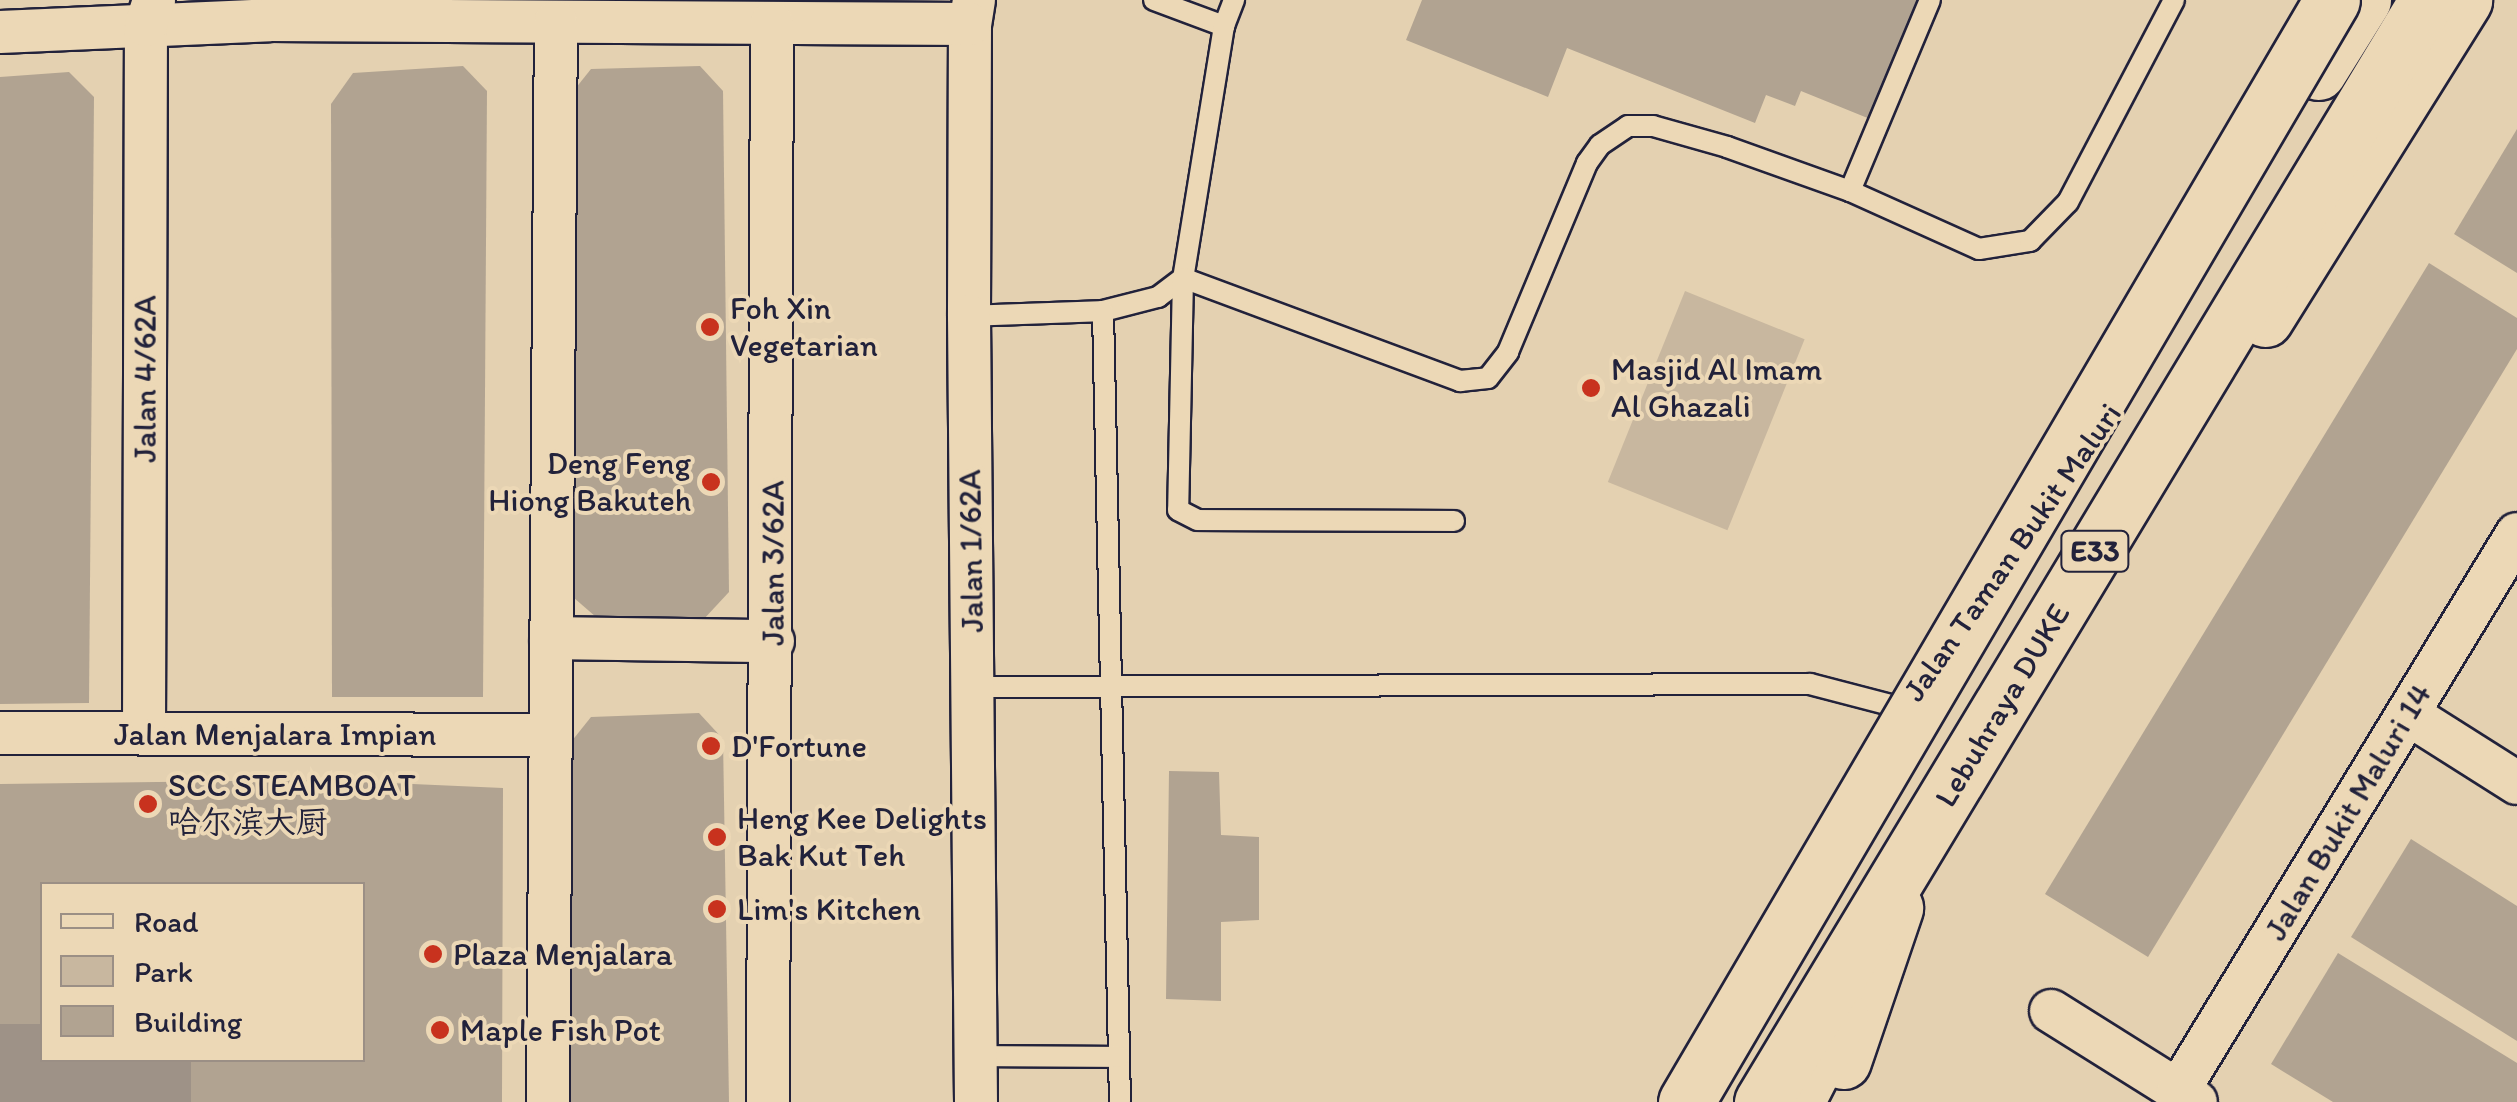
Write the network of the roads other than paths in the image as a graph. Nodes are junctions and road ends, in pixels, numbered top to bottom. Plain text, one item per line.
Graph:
1 (1154, 0) edge
2 (1234, 0) edge
3 (1930, 0) edge
4 (2174, 0) edge
5 (2318, 0) edge
6 (2332, 0) edge
7 (2362, 0) edge
8 (2427, 0) edge
9 (2447, 0) edge
10 (2464, 0) edge
11 (150, 12) edge
12 (972, 12) edge
13 (556, 22) junction
14 (772, 23) junction
15 (1224, 26) junction
16 (0, 32) edge
17 (2408, 91) junction
18 (1850, 191) junction
19 (2229, 214) junction
20 (1183, 278) junction
21 (1103, 311) junction
22 (969, 316) junction
23 (2119, 401) junction
24 (1454, 520) dead end
25 (2517, 534) edge
26 (551, 638) junction
27 (773, 640) junction
28 (1114, 686) junction
29 (972, 687) junction
30 (1902, 708) junction
31 (2408, 714) junction
32 (0, 733) edge
33 (144, 733) junction
34 (550, 735) junction
35 (2517, 783) edge
36 (1895, 908) junction
37 (2051, 1011) dead end
38 (976, 1056) junction
39 (1119, 1057) junction
40 (2187, 1096) edge
41 (548, 1102) edge
42 (768, 1102) edge
43 (976, 1102) edge
44 (1120, 1102) edge
45 (1660, 1102) edge
46 (1686, 1102) edge
47 (1714, 1102) edge
48 (1762, 1102) edge
49 (1796, 1102) edge
50 (1832, 1102) edge

1 - 15 lane
2 - 15 lane
3 - 18 lane
4 - 18 lane
5 - 19 main road
6 - 46 main road, E33, bridge
7 - 19 main road, Jalan Taman Bukit Maluri
8 - 48 main road, Lebuhraya DUKE / E33
9 - 17 main road
10 - 17 main road
11 - 13 street
11 - 16 street
11 - 33 street, Jalan 4/62A
12 - 14 street
12 - 22 street, Jalan 1/62A
13 - 14 street
13 - 26 street
14 - 27 street, Jalan 3/62A
15 - 20 lane
17 - 36 main road
18 - 20 lane
19 - 23 main road, Jalan Taman Bukit Maluri
20 - 21 lane
20 - 24 lane
21 - 22 lane
21 - 28 lane
22 - 29 street, Jalan 1/62A
23 - 30 main road, Jalan Taman Bukit Maluri
23 - 47 main road
25 - 31 street, Jalan Bukit Maluri 14
26 - 27 street
26 - 34 street
27 - 42 street, Jalan 3/62A
28 - 29 lane
28 - 30 lane
28 - 39 lane
29 - 38 street, Jalan 1/62A
30 - 45 main road, Jalan Taman Bukit Maluri
31 - 35 street
31 - 40 street, Jalan Bukit Maluri 14
32 - 33 street, Jalan Menjalara Impian
33 - 34 street, Jalan Menjalara Impian
34 - 41 street
36 - 49 main road
36 - 50 main road
37 - 40 street
38 - 39 lane
38 - 43 street, Jalan 1/62A
39 - 44 lane

